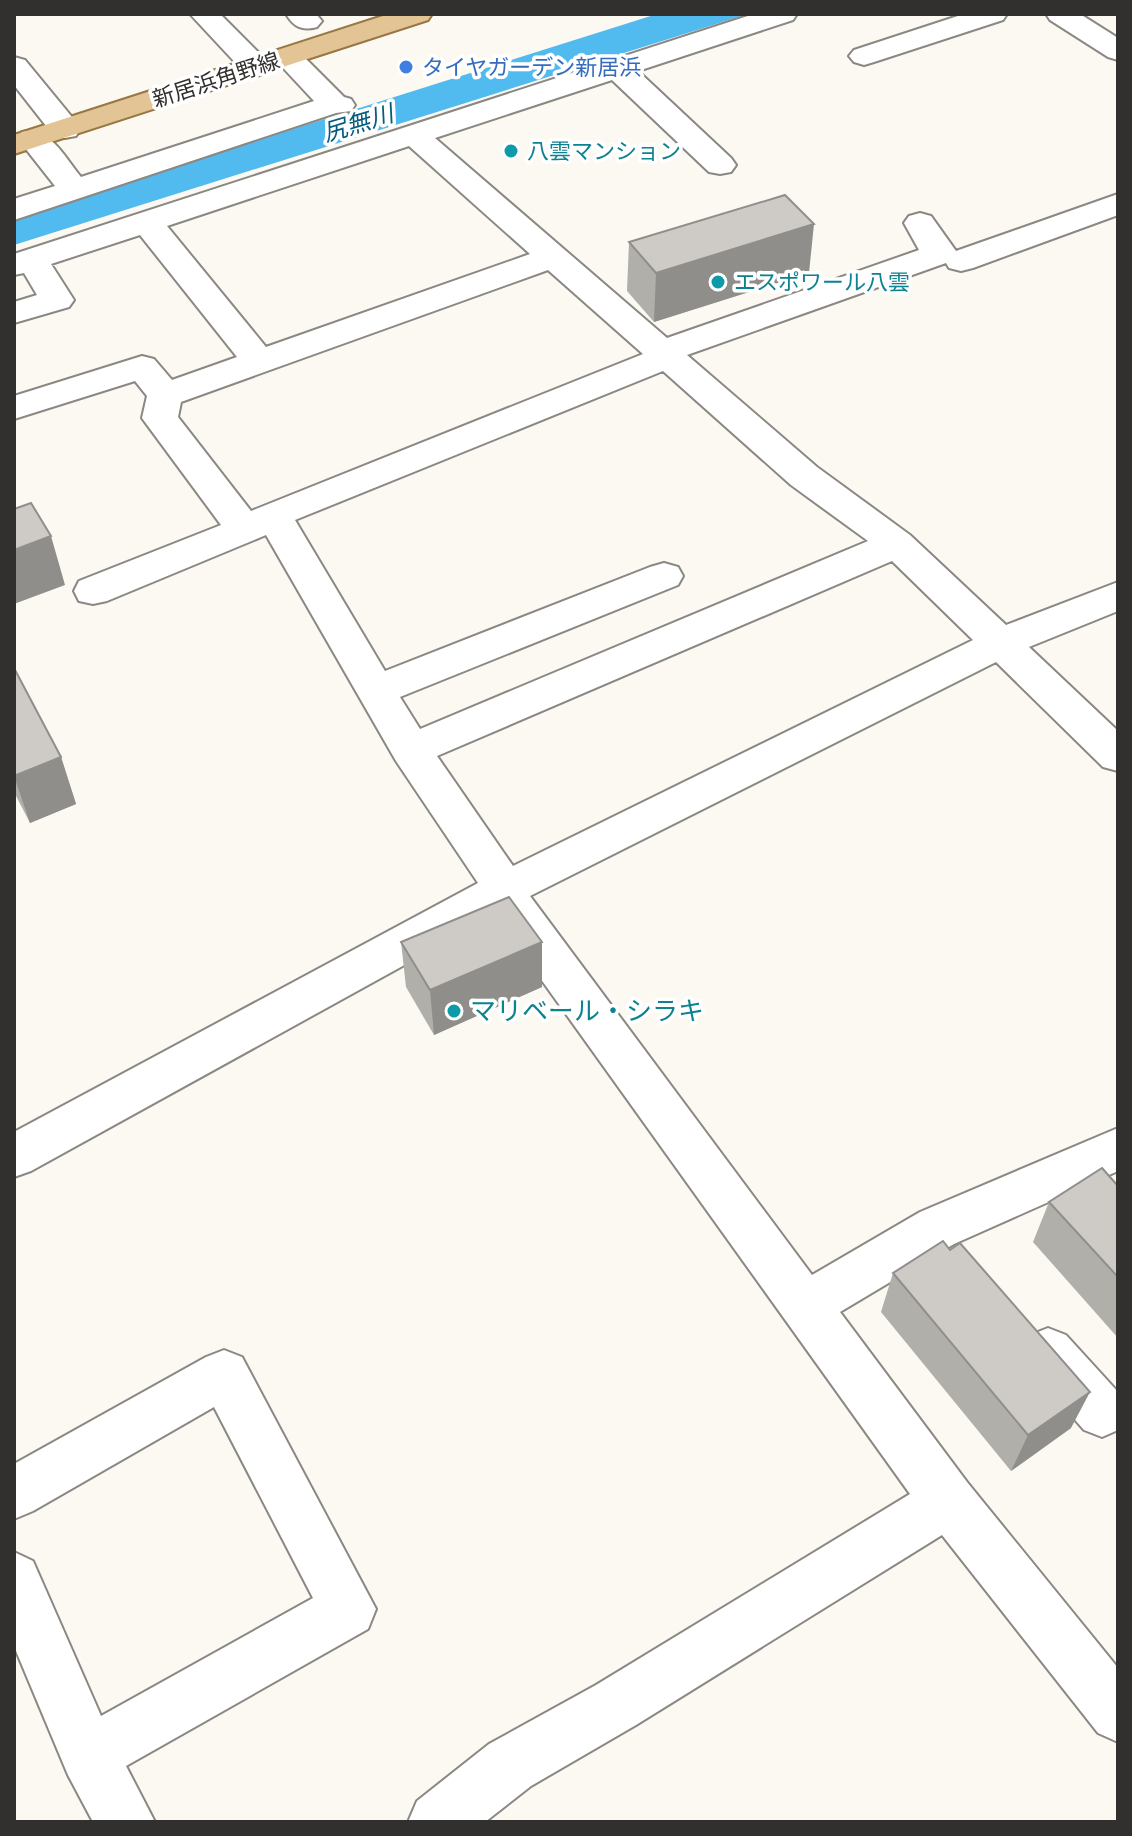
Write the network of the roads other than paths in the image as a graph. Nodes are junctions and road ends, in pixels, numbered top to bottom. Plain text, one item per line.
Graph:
1 (204, 14) edge
2 (418, 14) edge
3 (783, 14) edge
4 (993, 14) edge
5 (1060, 14) edge
6 (312, 16) edge
7 (1111, 40) edge
8 (233, 45) junction
9 (864, 56) dead end
10 (288, 57) junction
11 (175, 63) dead end
12 (14, 66) edge
13 (256, 67) junction
14 (618, 69) junction
15 (74, 95) dead end
16 (45, 105) junction
17 (65, 129) junction
18 (20, 133) edge
19 (414, 135) junction
20 (720, 165) dead end
21 (75, 190) junction
22 (1118, 204) edge
23 (14, 210) edge
24 (147, 222) junction
25 (920, 223) dead end
26 (552, 257) junction
27 (961, 261) dead end
28 (23, 262) edge
29 (14, 313) edge
30 (664, 354) junction
31 (258, 360) junction
32 (165, 395) junction
33 (14, 408) edge
34 (259, 523) junction
35 (897, 544) junction
36 (664, 576) dead end
37 (93, 591) dead end
38 (1118, 596) edge
39 (1002, 642) junction
40 (375, 691) junction
41 (411, 750) junction
42 (1118, 756) edge
43 (505, 889) junction
44 (14, 1156) edge
45 (1102, 1170) edge
46 (803, 1307) junction
47 (1020, 1320) edge
48 (1102, 1412) dead end
49 (14, 1493) edge
50 (948, 1501) junction
51 (14, 1580) edge
52 (1118, 1713) edge
53 (88, 1755) junction
54 (125, 1822) edge
55 (438, 1822) edge

1 - 8 street
2 - 10 main road, 新居浜角野線
3 - 14 street
4 - 9 street
5 - 7 street
6 - 8 main road, 新居浜角野線
8 - 11 main road, 新居浜角野線
8 - 13 street
10 - 13 main road, 新居浜角野線
10 - 21 street
12 - 16 street
13 - 17 main road, 新居浜角野線
14 - 19 street
14 - 20 street
15 - 16 main road
16 - 17 street
16 - 18 main road
17 - 18 main road, 新居浜角野線
18 - 21 street
19 - 24 street
19 - 26 street
21 - 23 street
22 - 27 street
24 - 28 street
24 - 31 street
25 - 30 street
26 - 30 street
26 - 31 street
28 - 29 street
30 - 34 street
30 - 35 street
31 - 32 street
32 - 33 street
32 - 34 street
34 - 37 street
34 - 40 street
35 - 39 street
35 - 41 street
36 - 40 street
38 - 39 street
39 - 42 street
39 - 43 street
40 - 41 street
41 - 43 street
43 - 44 street
43 - 46 street
45 - 46 street
46 - 50 street
47 - 48 street
49 - 53 street
50 - 52 street
50 - 55 street
51 - 53 street
53 - 54 street

